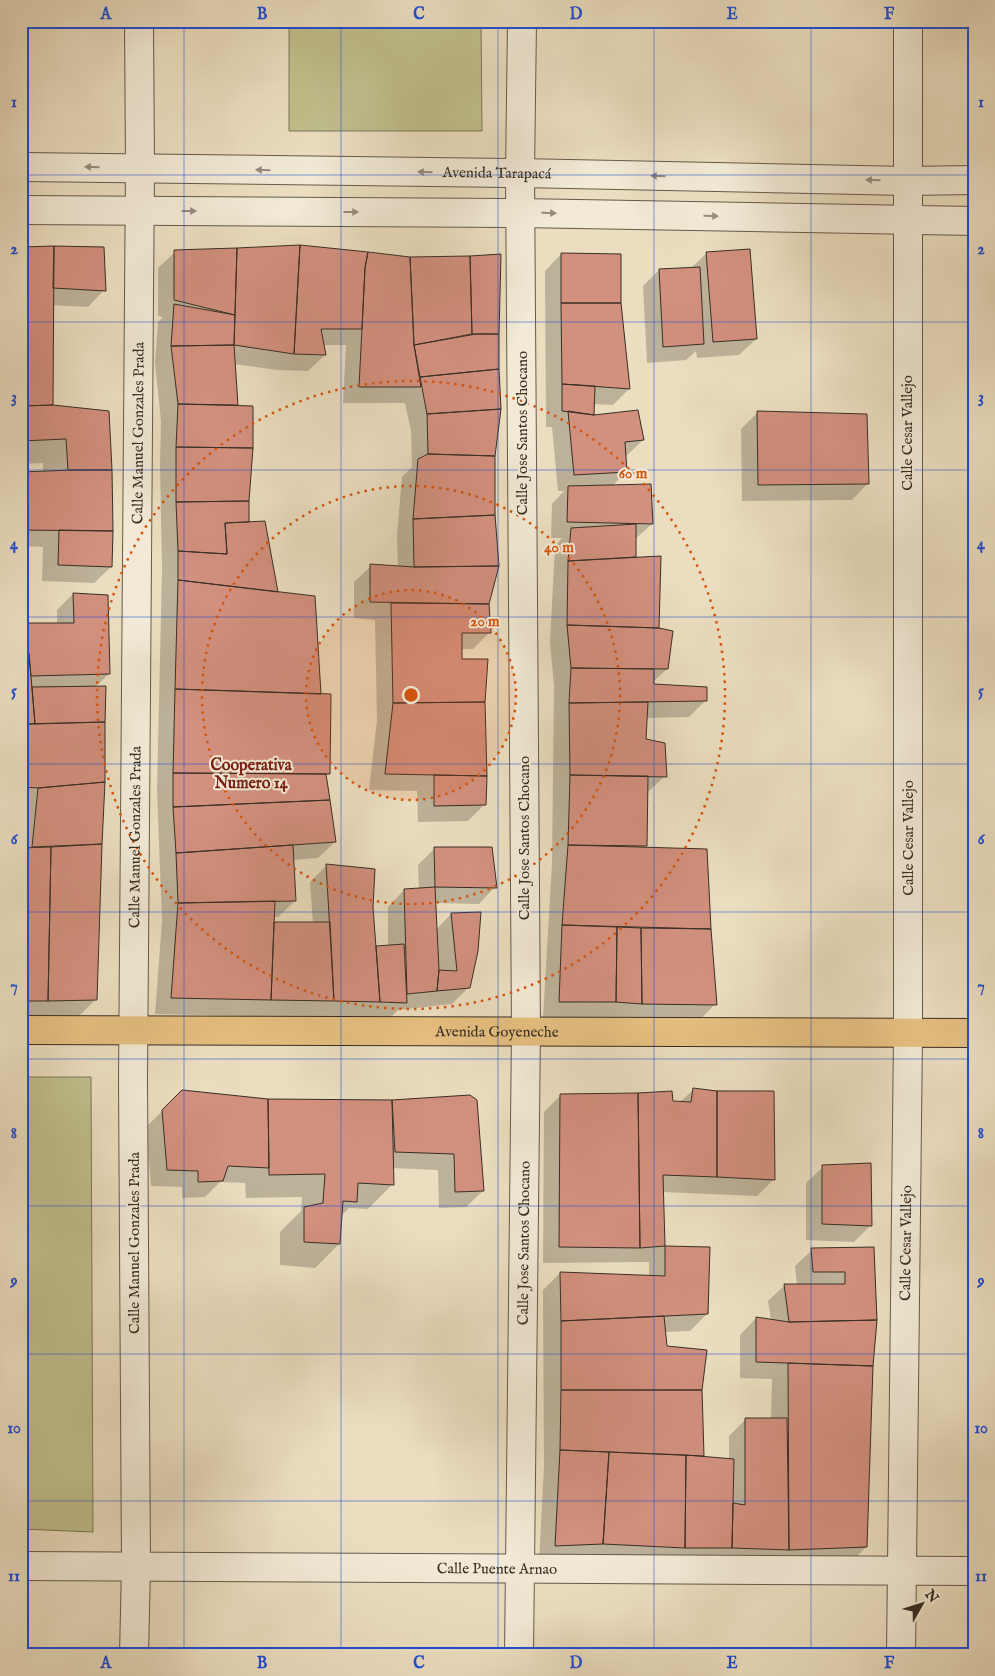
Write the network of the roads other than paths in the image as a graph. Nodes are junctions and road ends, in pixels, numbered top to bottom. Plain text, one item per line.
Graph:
1 (139, 21) edge
2 (522, 21) edge
3 (908, 21) edge
4 (21, 167) edge
5 (140, 168) junction
6 (520, 173) junction
7 (974, 180) edge
8 (907, 181) junction
9 (21, 210) edge
10 (140, 211) junction
11 (520, 213) junction
12 (908, 220) junction
13 (974, 221) edge
14 (21, 1030) edge
15 (134, 1031) junction
16 (526, 1031) junction
17 (974, 1033) edge
18 (908, 1034) junction
19 (21, 1566) edge
20 (136, 1566) junction
21 (518, 1570) junction
22 (901, 1572) junction
23 (974, 1572) edge
24 (134, 1655) edge
25 (519, 1655) edge
26 (900, 1655) edge

1 - 5 street, Calle Manuel Gonzales Prada
2 - 6 street, Calle Jose Santos Chocano
3 - 8 street, Calle Cesar Vallejo
5 -> 4 street, Avenida Tarapacá
6 -> 5 street, Avenida Tarapacá
5 - 10 street, Calle Manuel Gonzales Prada
8 -> 6 street, Avenida Tarapacá
6 - 11 street, Calle Jose Santos Chocano
7 - 8 street, Avenida Tarapacá
8 - 12 street, Calle Cesar Vallejo
9 - 10 street
10 -> 11 street
10 - 15 street, Calle Manuel Gonzales Prada
11 -> 12 street
11 - 16 street, Calle Jose Santos Chocano
12 - 13 street
12 - 18 street, Calle Cesar Vallejo
14 - 15 main road, Avenida Goyeneche
15 - 16 main road, Avenida Goyeneche
15 - 20 street, Calle Manuel Gonzales Prada
16 - 18 main road, Avenida Goyeneche
16 - 21 street, Calle Jose Santos Chocano
17 - 18 main road, Avenida Goyeneche
18 - 22 street, Calle Cesar Vallejo
19 - 20 street, Calle Puente Arnao
20 - 21 street, Calle Puente Arnao
20 - 24 street, Calle Manuel Gonzales Prada
21 - 22 street, Calle Puente Arnao
21 - 25 street, Calle Jose Santos Chocano
22 - 23 street, Calle Puente Arnao
22 - 26 street, Calle Cesar Vallejo

